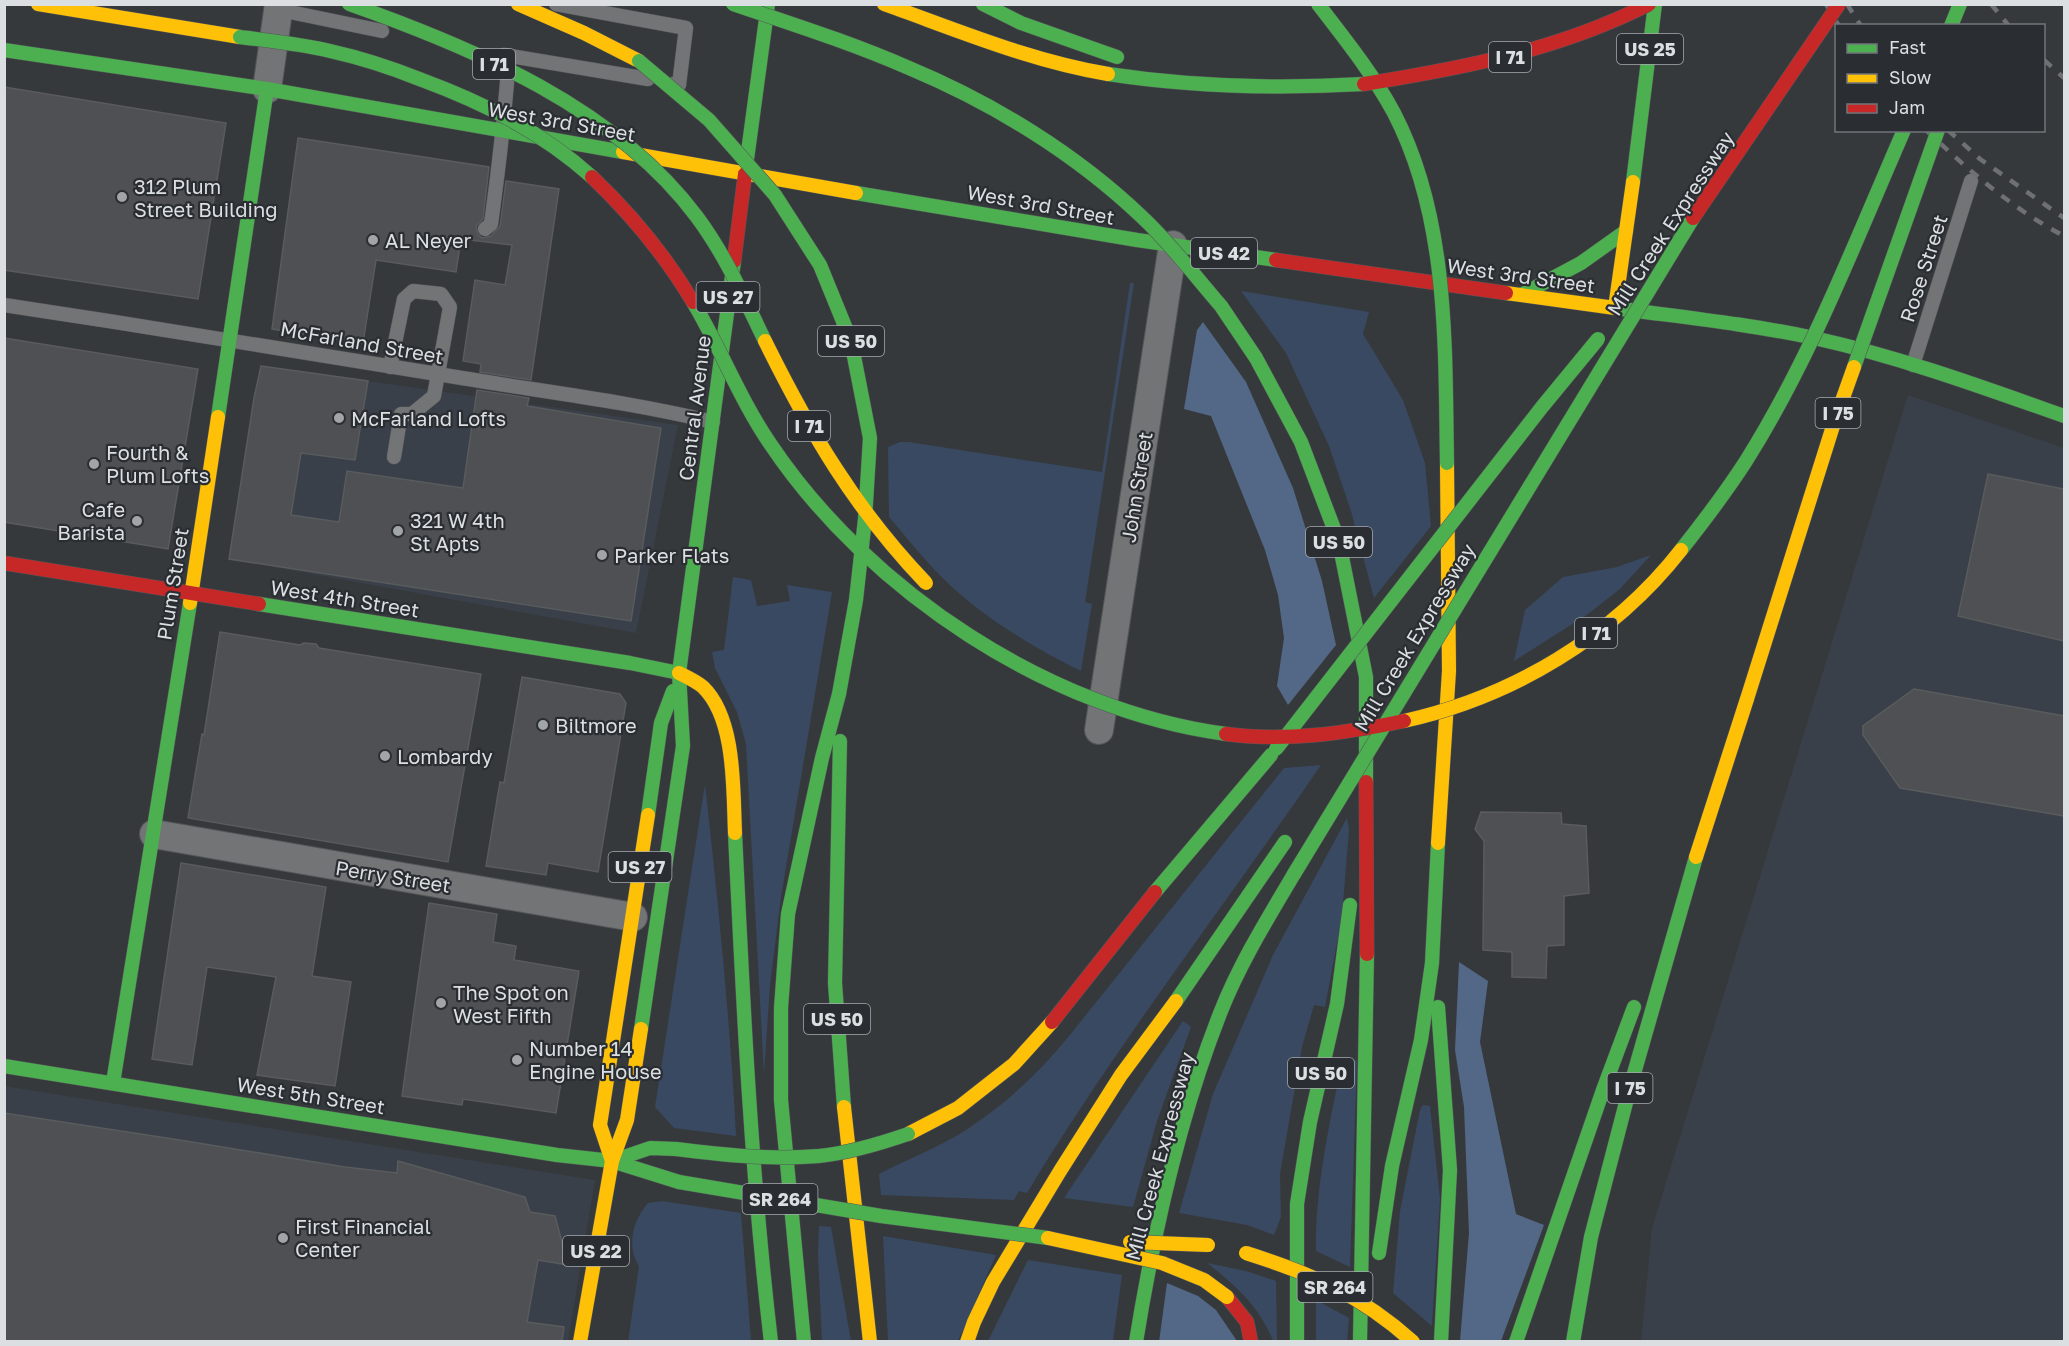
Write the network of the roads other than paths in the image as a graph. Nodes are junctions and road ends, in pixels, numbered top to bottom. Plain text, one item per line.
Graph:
1 (38, 4) edge
2 (279, 4) edge
3 (286, 4) edge
4 (349, 4) edge
5 (518, 4) edge
6 (556, 4) edge
7 (733, 4) edge
8 (768, 4) edge
9 (884, 4) edge
10 (983, 4) edge
11 (1318, 4) edge
12 (1649, 4) edge
13 (1655, 4) edge
14 (1839, 4) edge
15 (1960, 4) edge
16 (1952, 24) edge
17 (4, 50) edge
18 (508, 56) junction
19 (1241, 88) junction
20 (267, 89) junction
21 (504, 131) junction
22 (1903, 132) edge
23 (1937, 132) edge
24 (745, 174) junction
25 (1971, 181) dead end
26 (485, 229) dead end
27 (1626, 231) junction
28 (1677, 242) junction
29 (1173, 245) junction
30 (1523, 294) junction
31 (4, 305) edge
32 (1615, 308) junction
33 (229, 339) junction
34 (390, 366) junction
35 (1912, 366) junction
36 (438, 374) junction
37 (2064, 416) edge
38 (713, 422) junction
39 (394, 457) dead end
40 (4, 563) edge
41 (191, 592) junction
42 (679, 673) junction
43 (1035, 673) junction
44 (1407, 686) junction
45 (839, 694) junction
46 (1099, 730) dead end
47 (1285, 737) junction
48 (1342, 769) dead end
49 (1367, 806) junction
50 (154, 834) junction
51 (1702, 837) junction
52 (1289, 838) dead end
53 (633, 917) junction
54 (1432, 963) junction
55 (1649, 970) dead end
56 (1640, 992) dead end
57 (4, 1066) edge
58 (113, 1083) junction
59 (612, 1161) junction
60 (1056, 1239) junction
61 (1213, 1246) dead end
62 (1241, 1252) dead end
63 (580, 1341) edge
64 (771, 1341) edge
65 (804, 1341) edge
66 (870, 1341) edge
67 (967, 1341) edge
68 (1136, 1341) edge
69 (1251, 1341) edge
70 (1297, 1341) edge
71 (1360, 1341) edge
72 (1370, 1341) edge
73 (1413, 1341) edge
74 (1441, 1341) edge
75 (1516, 1341) edge
76 (1573, 1341) edge

1 - 43 main road, bridge
2 - 20 street
3 - 18 lane
4 - 43 main road, I 71, bridge
5 - 45 main road, US 50, bridge
6 - 18 lane
7 - 49 main road, US 50, bridge
8 - 24 main road, Central Avenue / US 27
9 - 19 main road, I 71
10 - 19 main road
11 - 54 main road, bridge
12 - 19 main road, I 71, bridge
13 - 27 main road, US 25
14 - 28 main road, Mill Creek Expressway, bridge
15 - 16 main road
17 - 20 main road, West 3rd Street
18 - 21 lane
20 - 21 main road, West 3rd Street
20 - 33 main road, Plum Street
21 - 24 main road, West 3rd Street
21 - 26 lane
22 - 47 main road, I 71, bridge
23 - 51 main road, I 75, bridge
24 - 29 main road, West 3rd Street / US 42
24 - 38 main road, Central Avenue / US 27
25 - 35 lane, Rose Street
27 - 30 main road
27 - 32 main road, US 25
28 - 44 main road, Mill Creek Expressway, bridge
28 - 47 main road, bridge
29 - 30 main road, West 3rd Street / US 42
29 - 46 street, John Street
30 - 32 main road, West 3rd Street / US 42
31 - 33 lane, McFarland Street
32 - 35 main road, West 3rd Street
33 - 34 lane, McFarland Street
33 - 41 main road, Plum Street
34 - 36 lane, McFarland Street
34 - 36 lane
35 - 37 main road, West 3rd Street
36 - 38 lane, McFarland Street
36 - 39 lane
38 - 42 main road, Central Avenue / US 27
40 - 41 main road, West 4th Street
41 - 42 main road, West 4th Street
41 - 50 main road, Plum Street
42 - 53 main road, Central Avenue / US 27
42 - 59 main road, Central Avenue / US 27
42 - 64 main road
43 - 47 main road, I 71, bridge
44 - 48 main road, bridge
44 - 68 main road, Mill Creek Expressway, bridge
45 - 65 main road
45 - 66 main road, US 50
47 - 59 main road, bridge
49 - 70 main road, US 50
49 - 71 main road
50 - 53 street, Perry Street
50 - 58 main road, Plum Street
51 - 55 main road
51 - 76 main road, I 75
52 - 67 main road
53 - 59 main road, Central Avenue / US 27
54 - 72 main road
54 - 74 main road
56 - 75 main road
57 - 58 main road, West 5th Street
58 - 59 main road, West 5th Street
59 - 60 main road, SR 264, bridge
59 - 63 main road, Central Avenue / US 22
60 - 61 main road, SR 264, bridge
60 - 69 main road, bridge
62 - 73 main road, SR 264, bridge

